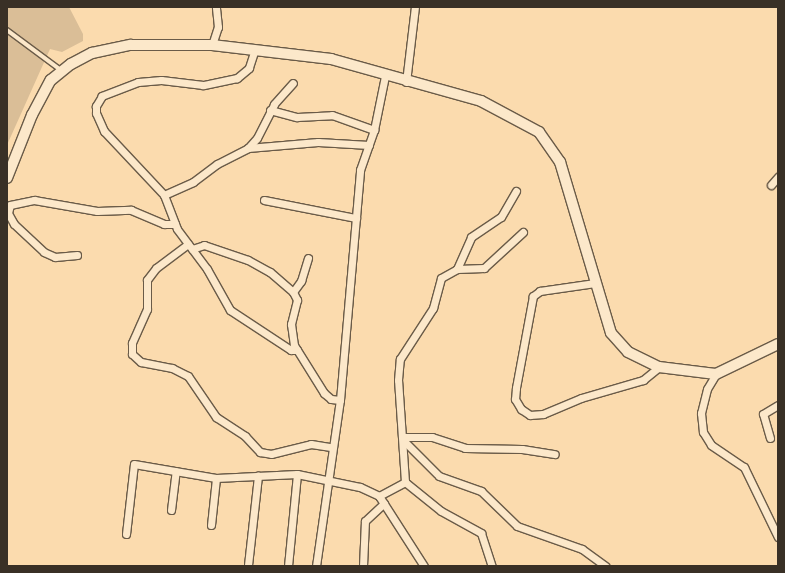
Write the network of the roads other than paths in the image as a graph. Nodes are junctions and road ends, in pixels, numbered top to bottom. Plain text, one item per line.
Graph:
1 (216, 7) edge
2 (415, 7) edge
3 (7, 30) edge
4 (212, 45) junction
5 (255, 49) junction
6 (61, 70) junction
7 (385, 76) junction
8 (406, 82) junction
9 (293, 83) dead end
10 (270, 110) junction
11 (374, 130) junction
12 (369, 144) junction
13 (248, 148) junction
14 (778, 177) edge
15 (7, 178) edge
16 (771, 185) dead end
17 (516, 191) dead end
18 (164, 195) junction
19 (264, 200) dead end
20 (9, 204) edge
21 (356, 218) junction
22 (175, 224) junction
23 (523, 232) dead end
24 (190, 246) junction
25 (77, 255) dead end
26 (308, 258) dead end
27 (457, 269) junction
28 (595, 282) junction
29 (293, 292) junction
30 (778, 344) edge
31 (296, 350) junction
32 (659, 367) junction
33 (716, 374) junction
34 (340, 400) junction
35 (778, 405) edge
36 (770, 438) dead end
37 (403, 439) junction
38 (331, 447) junction
39 (555, 454) dead end
40 (176, 471) junction
41 (296, 474) junction
42 (258, 476) junction
43 (216, 478) junction
44 (326, 478) junction
45 (405, 482) junction
46 (379, 496) junction
47 (384, 503) junction
48 (171, 510) dead end
49 (211, 526) dead end
50 (126, 534) dead end
51 (778, 538) edge
52 (248, 565) edge
53 (288, 566) edge
54 (316, 566) edge
55 (363, 566) edge
56 (424, 566) edge
57 (492, 566) edge
58 (606, 566) edge

1 - 4 street
2 - 8 street
3 - 6 lane
4 - 5 main road
4 - 6 main road
5 - 7 main road
5 - 18 street
6 - 15 main road
7 - 8 main road
7 - 11 street
8 - 28 main road
9 - 10 street
10 - 11 street
10 - 13 street
11 - 12 street
12 - 13 street
12 - 21 street
13 - 18 street
14 - 16 street
17 - 27 street
18 - 22 street
19 - 21 street
20 - 22 street
20 - 25 street
21 - 34 street
22 - 24 street
23 - 27 street
24 - 29 street
24 - 31 street
24 - 38 street
26 - 29 street
27 - 37 street
28 - 32 main road
28 - 32 street
29 - 31 street
30 - 33 main road
31 - 34 street
32 - 33 main road
33 - 51 street
34 - 38 street
35 - 36 street
37 - 39 street
37 - 45 street
37 - 58 street
38 - 44 street
40 - 43 street
40 - 48 street
40 - 50 street
41 - 42 street
41 - 44 street
41 - 53 street
42 - 43 street
42 - 52 street
43 - 49 street
44 - 46 street
44 - 54 street
45 - 46 street
45 - 57 street
46 - 47 street
47 - 55 street
47 - 56 street

